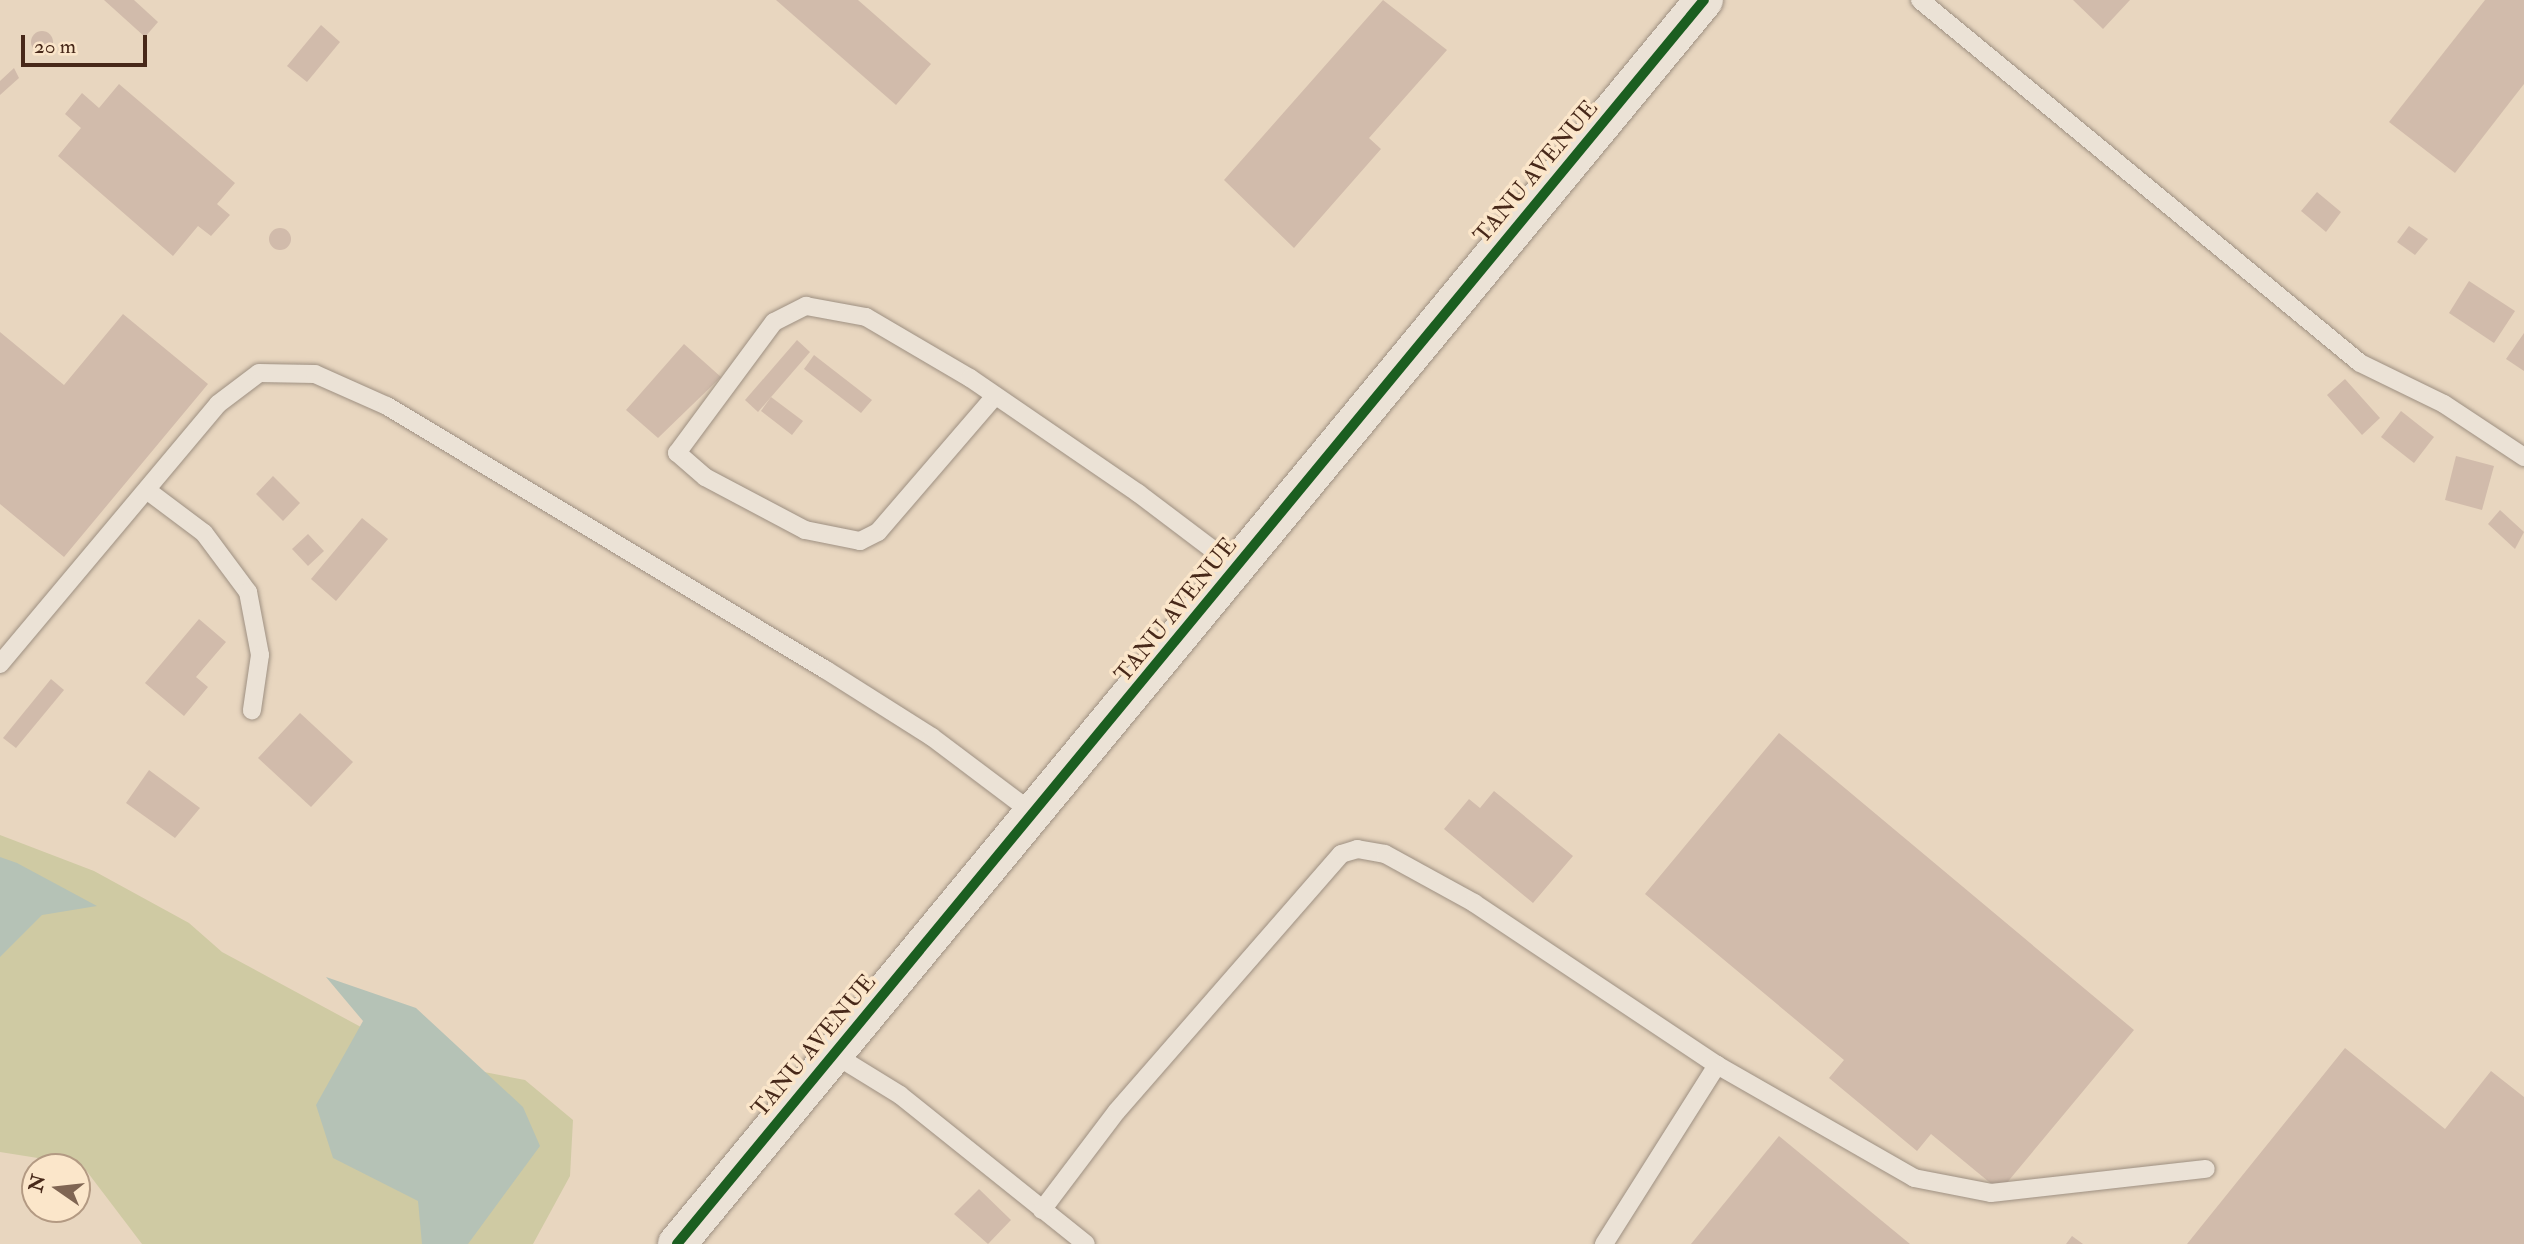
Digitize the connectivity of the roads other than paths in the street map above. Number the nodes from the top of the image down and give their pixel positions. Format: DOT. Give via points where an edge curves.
graph roads {
  1 [pos="1704,0"];
  2 [pos="1920,0"];
  3 [pos="995,396"];
  4 [pos="2524,457"];
  5 [pos="148,491"];
  6 [pos="1237,568"];
  7 [pos="0,664"];
  8 [pos="252,710"];
  9 [pos="1033,813"];
  10 [pos="835,1055"];
  11 [pos="1717,1065"];
  12 [pos="2206,1169"];
  13 [pos="1042,1210"];
  14 [pos="677,1244"];
  15 [pos="1086,1244"];
  16 [pos="1604,1244"];
  1 -- 6 [label="street, TANU AVENUE"];
  2 -- 4 [label="lane" via="2360,363 2444,404"];
  3 -- 3 [label="lane" via="878,532 860,541 805,530 705,477 677,453 774,322 806,306 866,317"];
  3 -- 6 [label="lane"];
  5 -- 7 [label="lane"];
  5 -- 8 [label="lane" via="204,533 248,592 260,655"];
  5 -- 9 [label="lane" via="244,381 276,370 344,382 921,729"];
  6 -- 9 [label="street, TANU AVENUE"];
  9 -- 10 [label="street, TANU AVENUE"];
  10 -- 13 [label="lane" via="900,1095"];
  10 -- 14 [label="street, TANU AVENUE"];
  11 -- 12 [label="lane" via="1871,1156 1950,1189 1991,1193"];
  11 -- 13 [label="lane" via="1474,903 1385,854 1348,851 1117,1111"];
  11 -- 16 [label="lane"];
  13 -- 15 [label="lane"];
}
